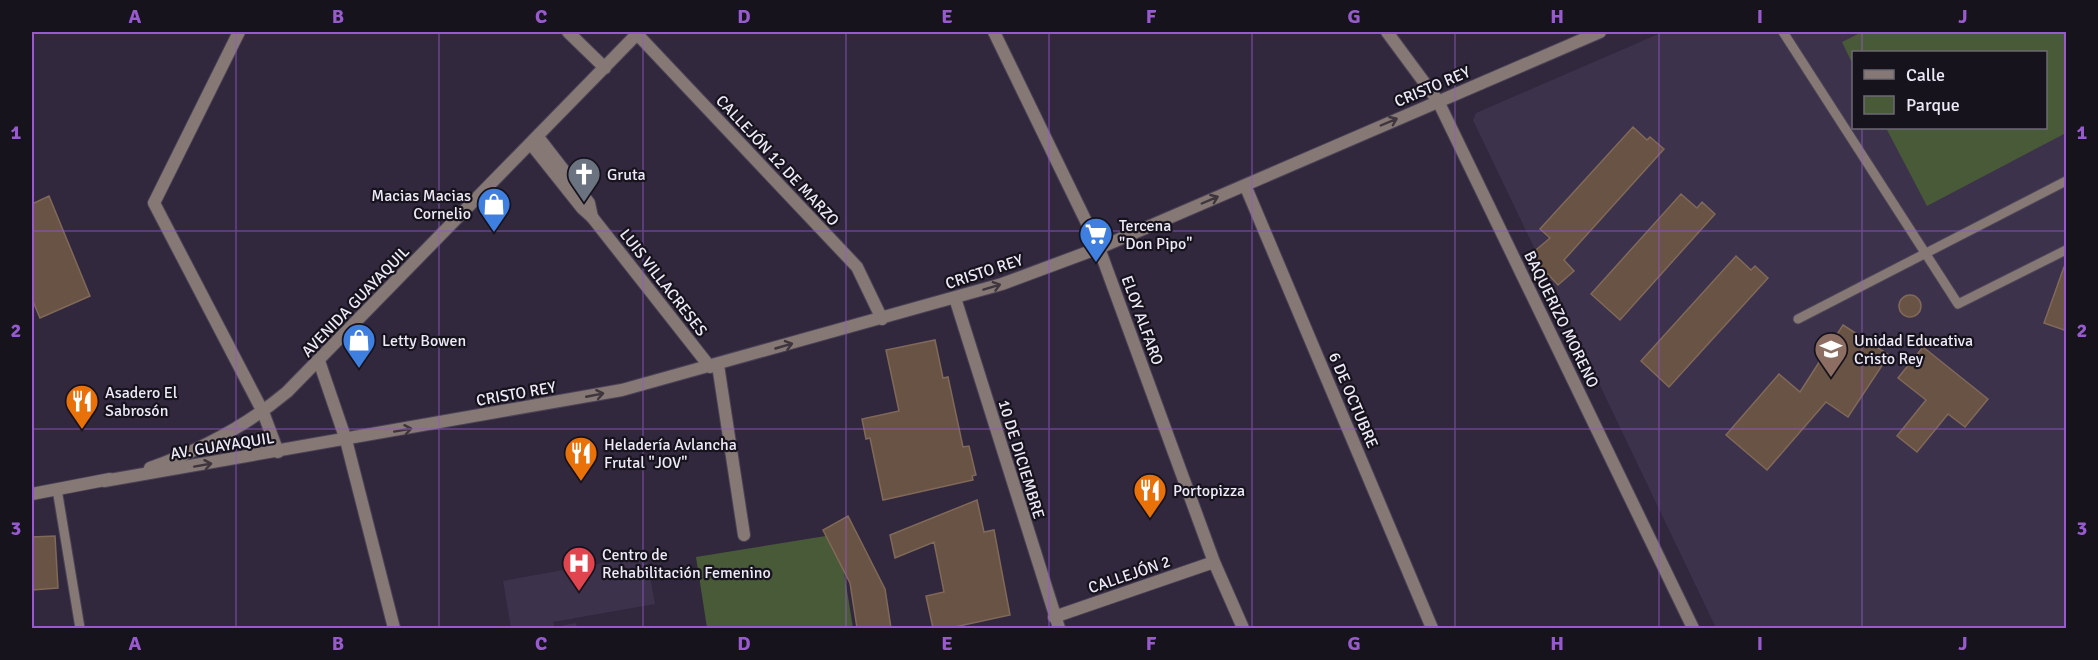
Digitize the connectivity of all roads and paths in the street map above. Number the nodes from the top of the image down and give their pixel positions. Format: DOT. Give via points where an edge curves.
graph roads {
  1 [pos="239,32"];
  2 [pos="568,32"];
  3 [pos="994,32"];
  4 [pos="1386,32"];
  5 [pos="1600,32"];
  6 [pos="1783,32"];
  7 [pos="638,33"];
  8 [pos="605,68"];
  9 [pos="1438,101"];
  10 [pos="534,140"];
  11 [pos="2067,180"];
  12 [pos="1245,185"];
  13 [pos="1099,248"];
  14 [pos="2067,250"];
  15 [pos="1926,253"];
  16 [pos="955,298"];
  17 [pos="882,319"];
  18 [pos="1798,319"];
  19 [pos="319,361"];
  20 [pos="714,366"];
  21 [pos="263,412"];
  22 [pos="346,440"];
  23 [pos="278,452"];
  24 [pos="104,481"];
  25 [pos="57,489"];
  26 [pos="32,494"];
  27 [pos="744,536"];
  28 [pos="1214,562"];
  29 [pos="1057,623"];
  30 [pos="80,628"];
  31 [pos="394,628"];
  32 [pos="1243,628"];
  33 [pos="1432,628"];
  34 [pos="1693,628"];
  1 -- 21 [label="street" via="154,203"];
  2 -- 8 [label="street"];
  3 -- 13 [label="street, ELOY ALFARO"];
  4 -- 9 [label="street, BAQUERIZO MORENO"];
  5 -- 9 [label="street, CRISTO REY"];
  6 -- 15 [label="lane"];
  7 -- 8 [label="street, AVENIDA GUAYAQUIL"];
  7 -- 17 [label="street, CALLEJÓN 12 DE MARZO" via="857,267"];
  8 -- 10 [label="street, AVENIDA GUAYAQUIL"];
  12 -- 9 [label="street, CRISTO REY, one-way"];
  9 -- 34 [label="street, BAQUERIZO MORENO"];
  10 -- 19 [label="street, AVENIDA GUAYAQUIL"];
  10 -- 20 [label="street, LUIS VILLACRESES" via="590,203 592,217"];
  11 -- 15 [label="lane"];
  13 -- 12 [label="street, CRISTO REY, one-way"];
  12 -- 33 [label="street, 6 DE OCTUBRE"];
  16 -- 13 [label="street, CRISTO REY, one-way"];
  13 -- 28 [label="street, ELOY ALFARO"];
  14 -- 15 [label="lane" via="1958,304"];
  15 -- 18 [label="lane"];
  16 -- 17 [label="street, CRISTO REY"];
  16 -- 29 [label="street, 10 DE DICIEMBRE"];
  20 -- 17 [label="street, CRISTO REY, one-way"];
  19 -- 21 [label="street, AVENIDA GUAYAQUIL"];
  19 -- 22 [label="street"];
  22 -- 20 [label="street, CRISTO REY, one-way" via="622,390"];
  20 -- 27 [label="street"];
  21 -- 23 [label="street"];
  21 -- 24 [label="street, AVENIDA GUAYAQUIL" via="181,456"];
  22 -- 23 [label="street, AV. GUAYAQUIL"];
  22 -- 31 [label="street"];
  24 -- 23 [label="street, AV. GUAYAQUIL, one-way"];
  24 -- 25 [label="street, AVENIDA GUAYAQUIL"];
  25 -- 26 [label="street, AVENIDA GUAYAQUIL"];
  25 -- 30 [label="lane"];
  28 -- 29 [label="street, CALLEJÓN 2"];
  28 -- 32 [label="street, ELOY ALFARO"];
}
